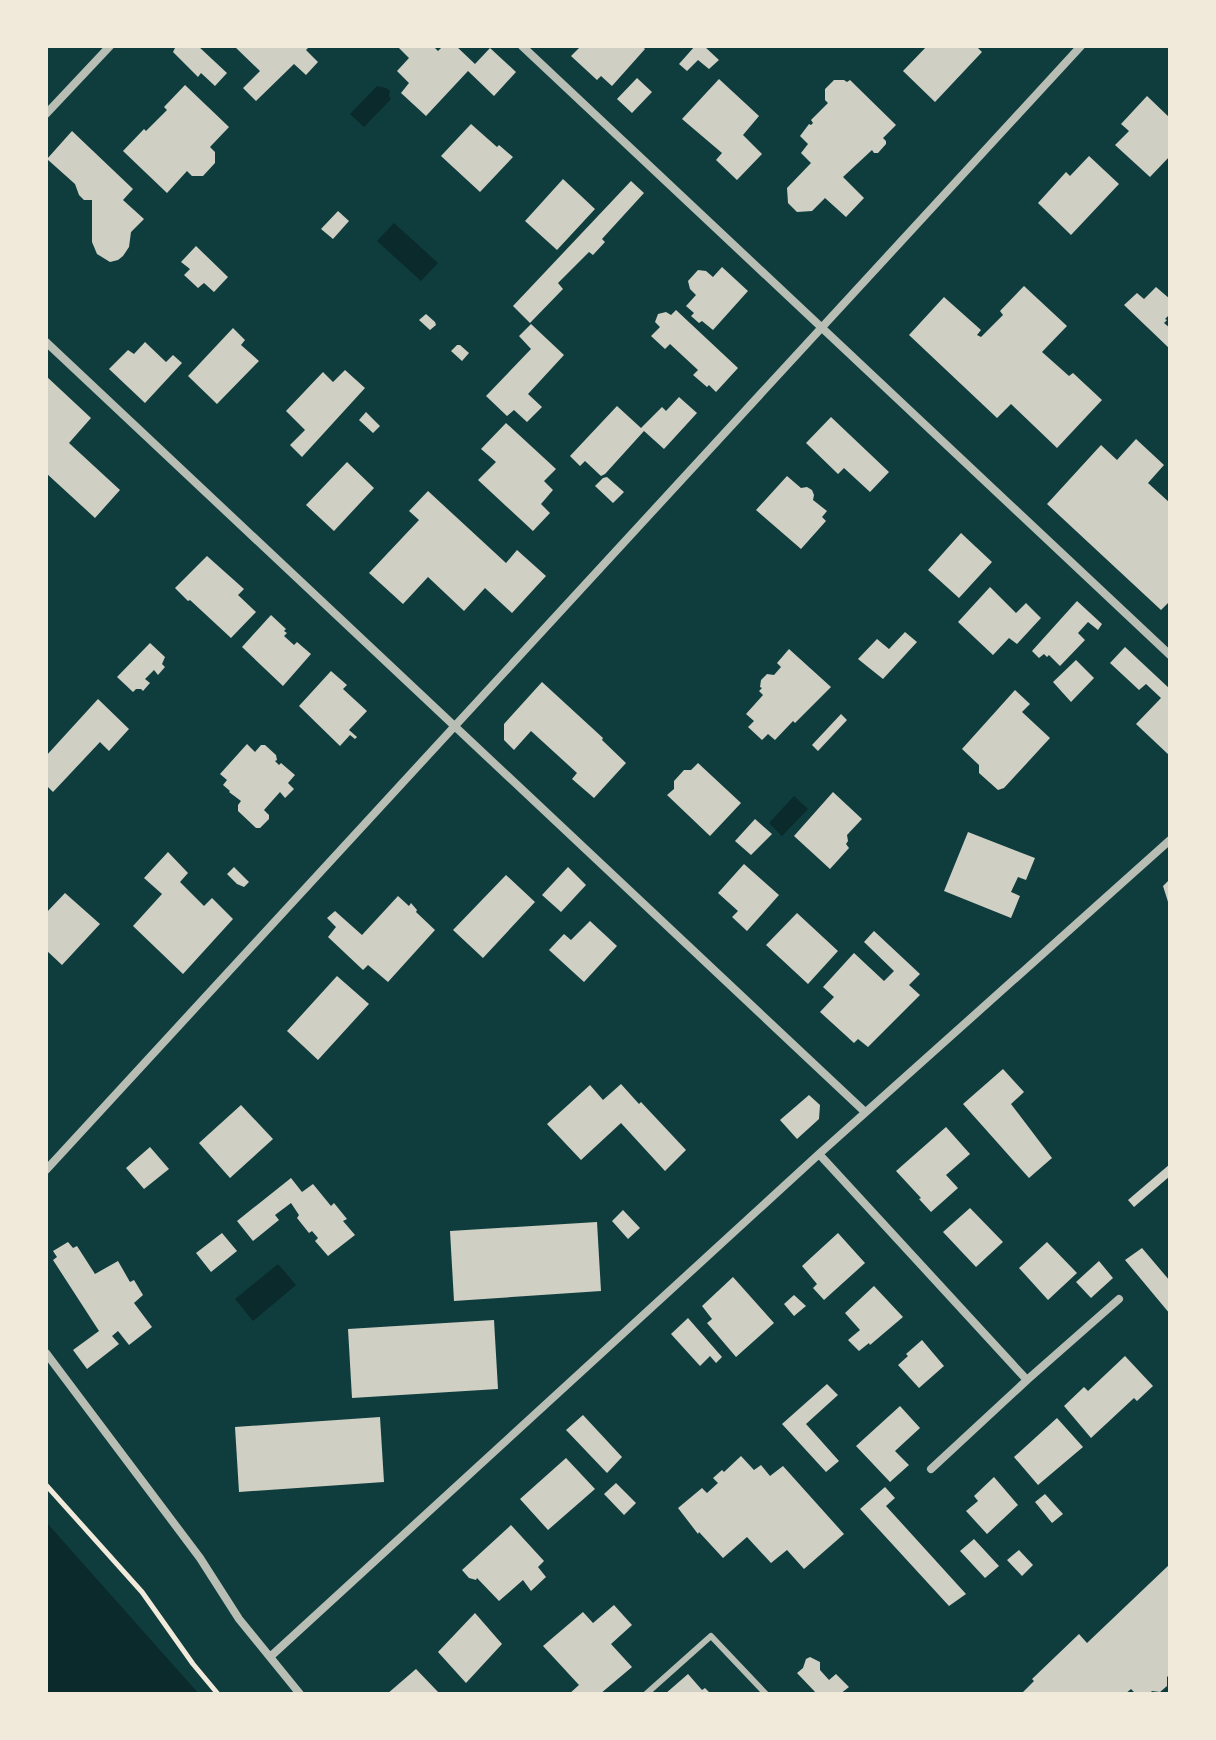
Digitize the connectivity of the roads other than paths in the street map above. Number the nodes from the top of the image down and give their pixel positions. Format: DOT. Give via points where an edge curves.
graph roads {
  1 [pos="110,46"];
  2 [pos="522,46"];
  3 [pos="1081,46"];
  4 [pos="46,114"];
  5 [pos="820,327"];
  6 [pos="46,342"];
  7 [pos="1170,655"];
  8 [pos="454,726"];
  9 [pos="1170,840"];
  10 [pos="865,1112"];
  11 [pos="819,1154"];
  12 [pos="46,1170"];
  13 [pos="1119,1299"];
  14 [pos="46,1353"];
  15 [pos="1027,1380"];
  16 [pos="931,1469"];
  17 [pos="270,1657"];
  18 [pos="300,1694"];
  19 [pos="646,1694"];
  20 [pos="766,1694"];
  1 -- 4 [label="street"];
  2 -- 5 [label="street"];
  3 -- 5 [label="street"];
  5 -- 7 [label="street"];
  5 -- 8 [label="street"];
  6 -- 8 [label="street"];
  8 -- 10 [label="street"];
  8 -- 12 [label="street"];
  9 -- 10 [label="street"];
  10 -- 11 [label="street"];
  11 -- 15 [label="street"];
  11 -- 17 [label="street"];
  13 -- 15 [label="street"];
  14 -- 17 [label="street"];
  15 -- 16 [label="street"];
  17 -- 18 [label="street"];
  19 -- 20 [label="lane" via="711,1636"];
}
